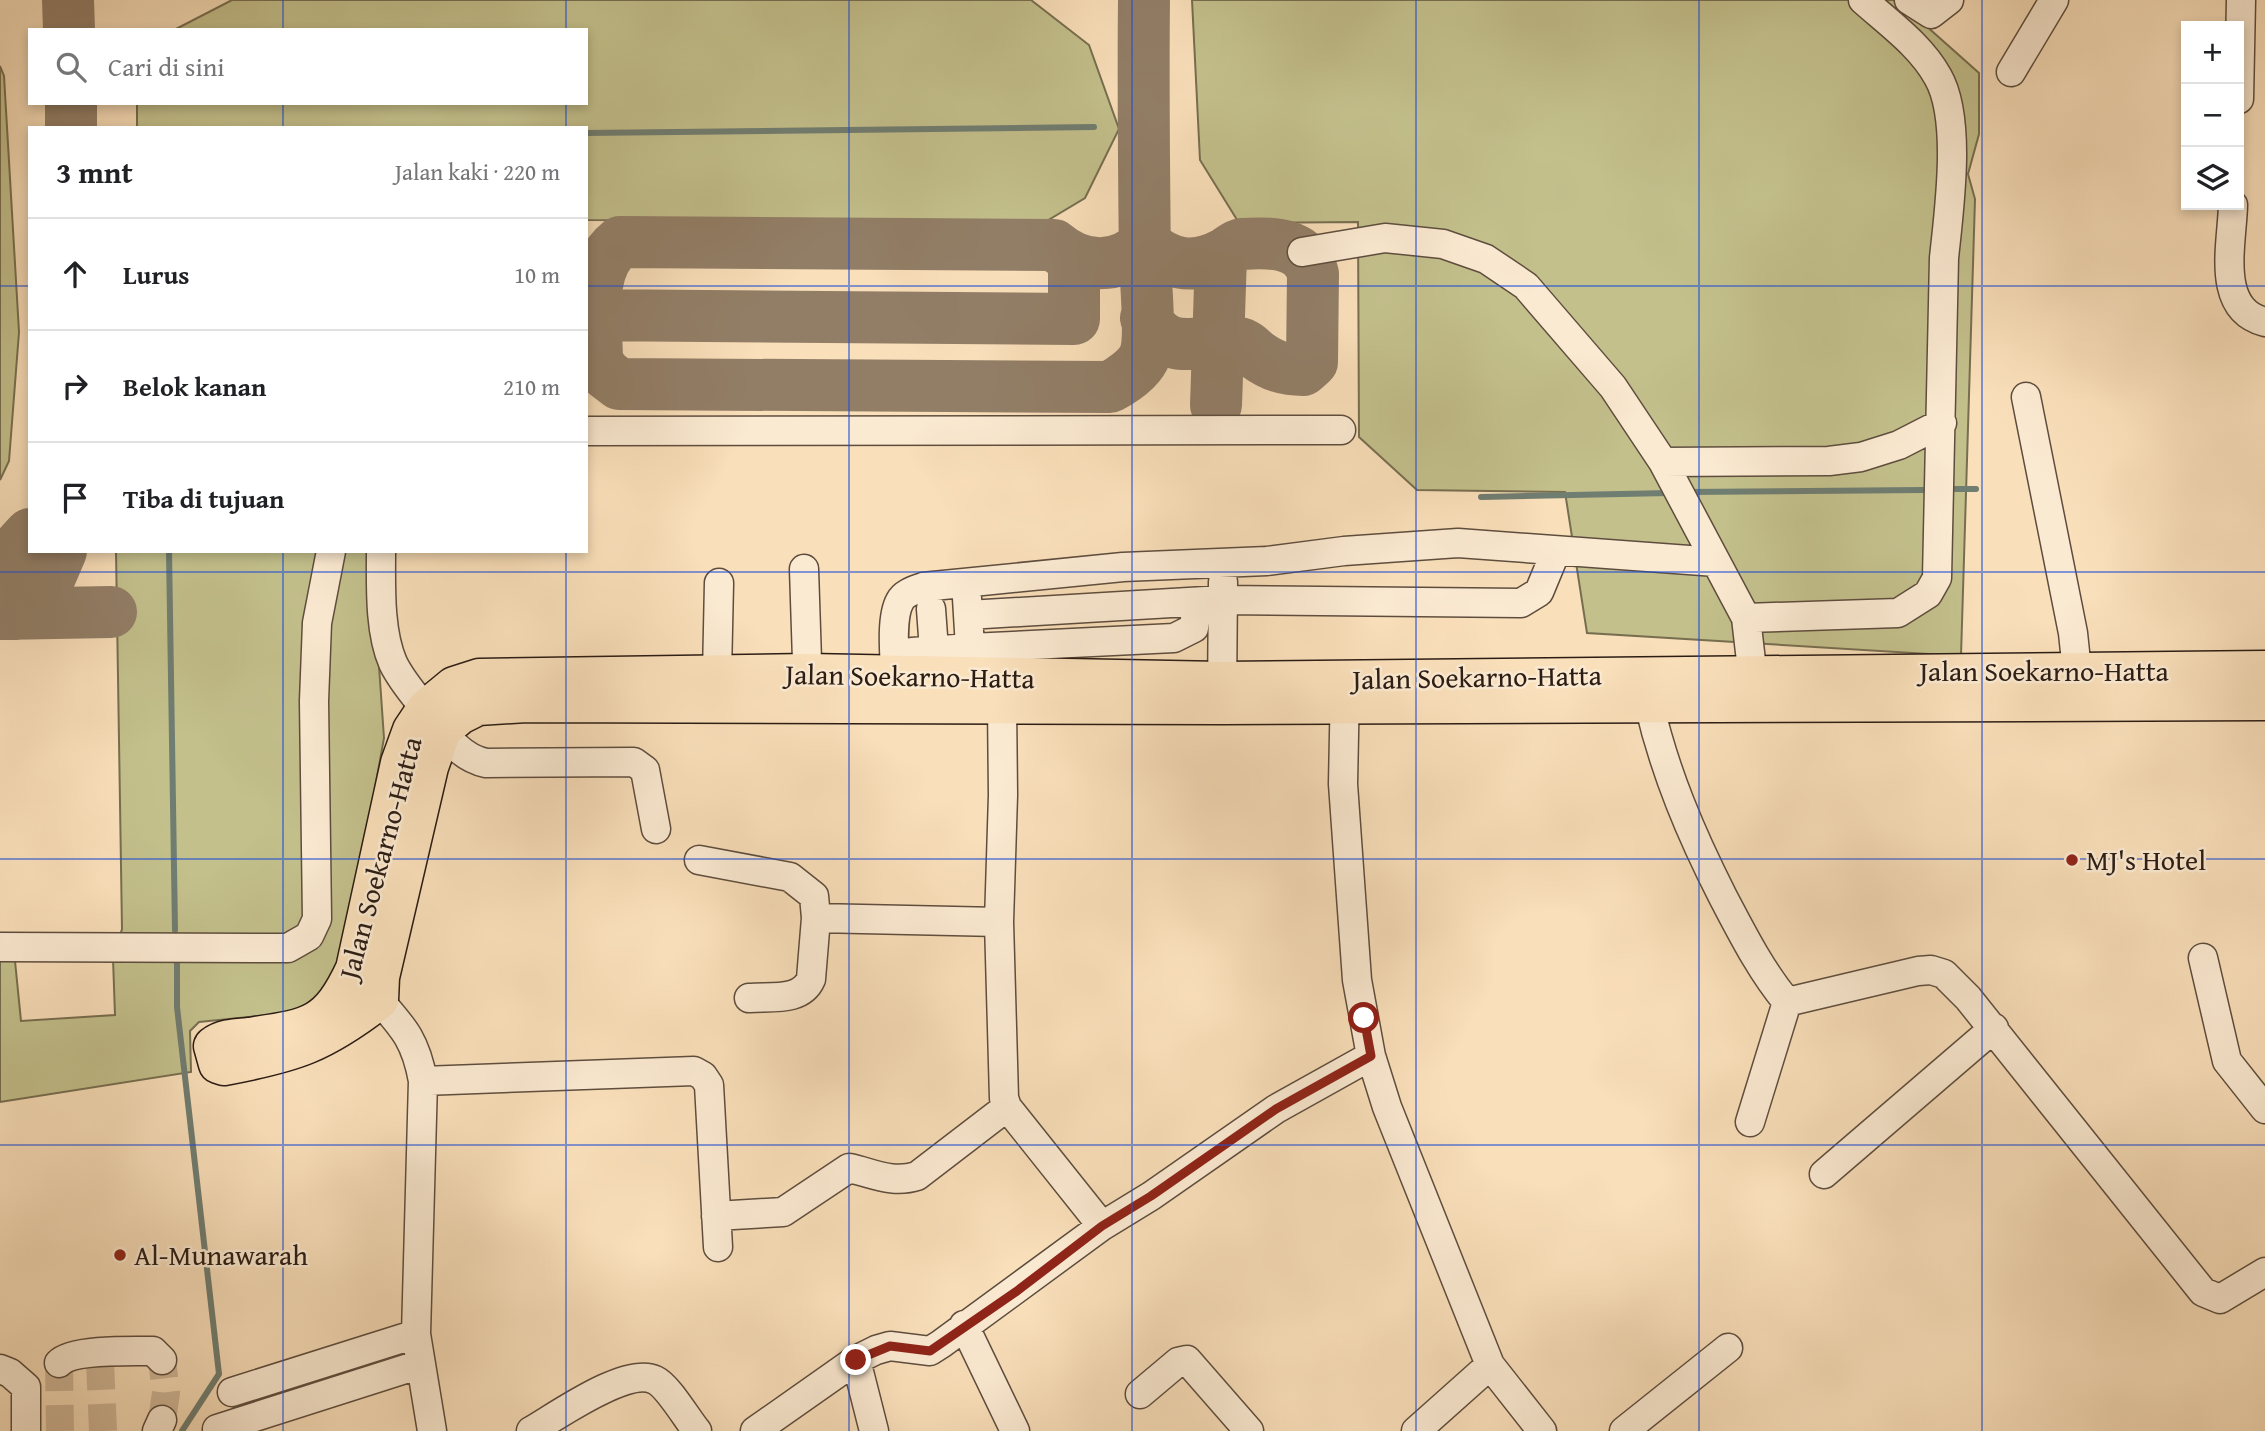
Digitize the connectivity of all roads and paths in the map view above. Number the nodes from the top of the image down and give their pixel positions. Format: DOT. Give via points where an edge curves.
graph roads {
  1 [pos="1863,0"];
  2 [pos="1909,0"];
  3 [pos="1949,0"];
  4 [pos="2054,0"];
  5 [pos="2241,0"];
  6 [pos="2011,72"];
  7 [pos="2239,84"];
  8 [pos="2233,210"];
  9 [pos="1302,252"];
  10 [pos="2263,331"];
  11 [pos="2026,397"];
  12 [pos="1942,423"];
  13 [pos="1341,430"];
  14 [pos="588,431"];
  15 [pos="1663,462"];
  16 [pos="1556,551"];
  17 [pos="331,553"];
  18 [pos="381,553"];
  19 [pos="1716,562"];
  20 [pos="1223,563"];
  21 [pos="804,569"];
  22 [pos="965,581"];
  23 [pos="719,583"];
  24 [pos="1210,601"];
  25 [pos="931,609"];
  26 [pos="968,615"];
  27 [pos="1746,618"];
  28 [pos="970,648"];
  29 [pos="1751,661"];
  30 [pos="909,671"];
  31 [pos="2077,671"];
  32 [pos="717,674"];
  33 [pos="2247,686"];
  34 [pos="808,689"];
  35 [pos="1345,692"];
  36 [pos="1221,693"];
  37 [pos="1649,704"];
  38 [pos="1002,705"];
  39 [pos="434,720"];
  40 [pos="656,829"];
  41 [pos="699,860"];
  42 [pos="382,905"];
  43 [pos="816,918"];
  44 [pos="999,922"];
  45 [pos="0,947"];
  46 [pos="2203,958"];
  47 [pos="749,998"];
  48 [pos="379,1000"];
  49 [pos="1787,1002"];
  50 [pos="1994,1028"];
  51 [pos="1371,1056"];
  52 [pos="423,1081"];
  53 [pos="1007,1107"];
  54 [pos="2265,1109"];
  55 [pos="1750,1122"];
  56 [pos="1824,1174"];
  57 [pos="716,1216"];
  58 [pos="1102,1226"];
  59 [pos="718,1247"];
  60 [pos="2265,1272"];
  61 [pos="964,1325"];
  62 [pos="416,1334"];
  63 [pos="1728,1348"];
  64 [pos="162,1360"];
  65 [pos="856,1360"];
  66 [pos="59,1363"];
  67 [pos="421,1364"];
  68 [pos="1490,1365"];
  69 [pos="0,1369"];
  70 [pos="232,1392"];
  71 [pos="1140,1394"];
  72 [pos="217,1429"];
  73 [pos="26,1431"];
  74 [pos="432,1431"];
  75 [pos="531,1431"];
  76 [pos="697,1431"];
  77 [pos="755,1431"];
  78 [pos="874,1431"];
  79 [pos="1015,1431"];
  80 [pos="1250,1431"];
  81 [pos="1416,1431"];
  82 [pos="1542,1431"];
  83 [pos="1624,1431"];
  1 -- 12 [label="street" via="1917,48 1937,75 1951,112"];
  2 -- 3 [label="street" via="1931,14"];
  4 -- 6 [label="street"];
  5 -- 7 [label="street"];
  8 -- 10 [label="street" via="2231,292 2239,308"];
  9 -- 15 [label="street" via="1385,237 1443,244 1486,259 1525,286 1568,333 1613,387"];
  11 -- 31 [label="street"];
  12 -- 15 [label="street" via="1899,445 1861,457"];
  12 -- 27 [label="street" via="1939,558 1937,578 1928,594 1898,613"];
  13 -- 14 [label="street"];
  15 -- 19 [label="street"];
  16 -- 19 [label="street"];
  16 -- 20 [label="street" via="1458,543"];
  16 -- 24 [label="street" via="1539,592 1521,603"];
  17 -- 45 [label="street" via="317,623 317,919 309,936 288,948"];
  18 -- 39 [label="street" via="385,625 393,662"];
  19 -- 27 [label="street"];
  20 -- 22 [label="street"];
  20 -- 24 [label="street"];
  21 -- 34 [label="street"];
  22 -- 26 [label="street"];
  22 -- 30 [label="street" via="923,587 900,600 895,616"];
  23 -- 32 [label="street"];
  24 -- 26 [label="street"];
  24 -- 28 [label="street" via="1194,628 1174,638"];
  24 -- 36 [label="street"];
  25 -- 30 [label="street"];
  26 -- 28 [label="street"];
  27 -- 29 [label="street"];
  28 -- 30 [label="street"];
  30 -- 34 [label="highway, Jalan Soekarno-Hatta"];
  30 -- 36 [label="highway, Jalan Soekarno-Hatta"];
  30 -- 38 [label="highway, Jalan Soekarno-Hatta"];
  31 -- 33 [label="highway, Jalan Soekarno-Hatta"];
  31 -- 35 [label="highway, Jalan Soekarno-Hatta"];
  32 -- 34 [label="highway, Jalan Soekarno-Hatta"];
  32 -- 39 [label="highway, Jalan Soekarno-Hatta" via="479,678 454,686"];
  33 -- 37 [label="highway, Jalan Soekarno-Hatta"];
  34 -- 39 [label="highway, Jalan Soekarno-Hatta" via="478,706"];
  35 -- 36 [label="highway, Jalan Soekarno-Hatta"];
  35 -- 37 [label="highway, Jalan Soekarno-Hatta"];
  35 -- 51 [label="street" via="1343,784 1357,980"];
  36 -- 38 [label="highway, Jalan Soekarno-Hatta"];
  37 -- 49 [label="street" via="1659,747 1692,836 1742,933"];
  38 -- 44 [label="street"];
  39 -- 40 [label="street" via="465,755 486,763 629,760 641,765"];
  39 -- 42 [label="highway, Jalan Soekarno-Hatta" via="429,767"];
  41 -- 43 [label="street" via="790,877 814,895"];
  42 -- 48 [label="highway, Jalan Soekarno-Hatta"];
  42 -- 48 [label="highway, Jalan Soekarno-Hatta" via="343,995 320,1021 290,1031 224,1040 213,1046 213,1056 223,1066 286,1055 338,1031"];
  43 -- 44 [label="street"];
  43 -- 47 [label="street" via="807,988 798,994"];
  44 -- 53 [label="street" via="1002,1090"];
  46 -- 54 [label="street" via="2227,1061"];
  48 -- 52 [label="street" via="406,1030 417,1051"];
  49 -- 50 [label="street" via="1931,970 1953,982"];
  49 -- 55 [label="street"];
  50 -- 56 [label="street"];
  50 -- 60 [label="street" via="2203,1292 2220,1298"];
  51 -- 58 [label="street" via="1276,1109"];
  51 -- 68 [label="street"];
  52 -- 57 [label="street" via="694,1071 709,1085"];
  52 -- 62 [label="street"];
  53 -- 57 [label="street" via="917,1176 902,1180 849,1168 783,1212"];
  53 -- 58 [label="street"];
  57 -- 59 [label="street"];
  58 -- 61 [label="street"];
  61 -- 65 [label="street" via="930,1351 890,1346"];
  61 -- 79 [label="street"];
  62 -- 67 [label="street"];
  62 -- 70 [label="street"];
  63 -- 83 [label="street"];
  64 -- 66 [label="street" via="153,1351 68,1357"];
  65 -- 77 [label="street"];
  65 -- 78 [label="street"];
  67 -- 72 [label="street"];
  67 -- 74 [label="street"];
  68 -- 81 [label="street"];
  68 -- 82 [label="street"];
  69 -- 73 [label="street" via="26,1387"];
  71 -- 80 [label="street" via="1178,1362 1187,1360"];
  75 -- 76 [label="street" via="616,1383 639,1377 661,1383"];
}
